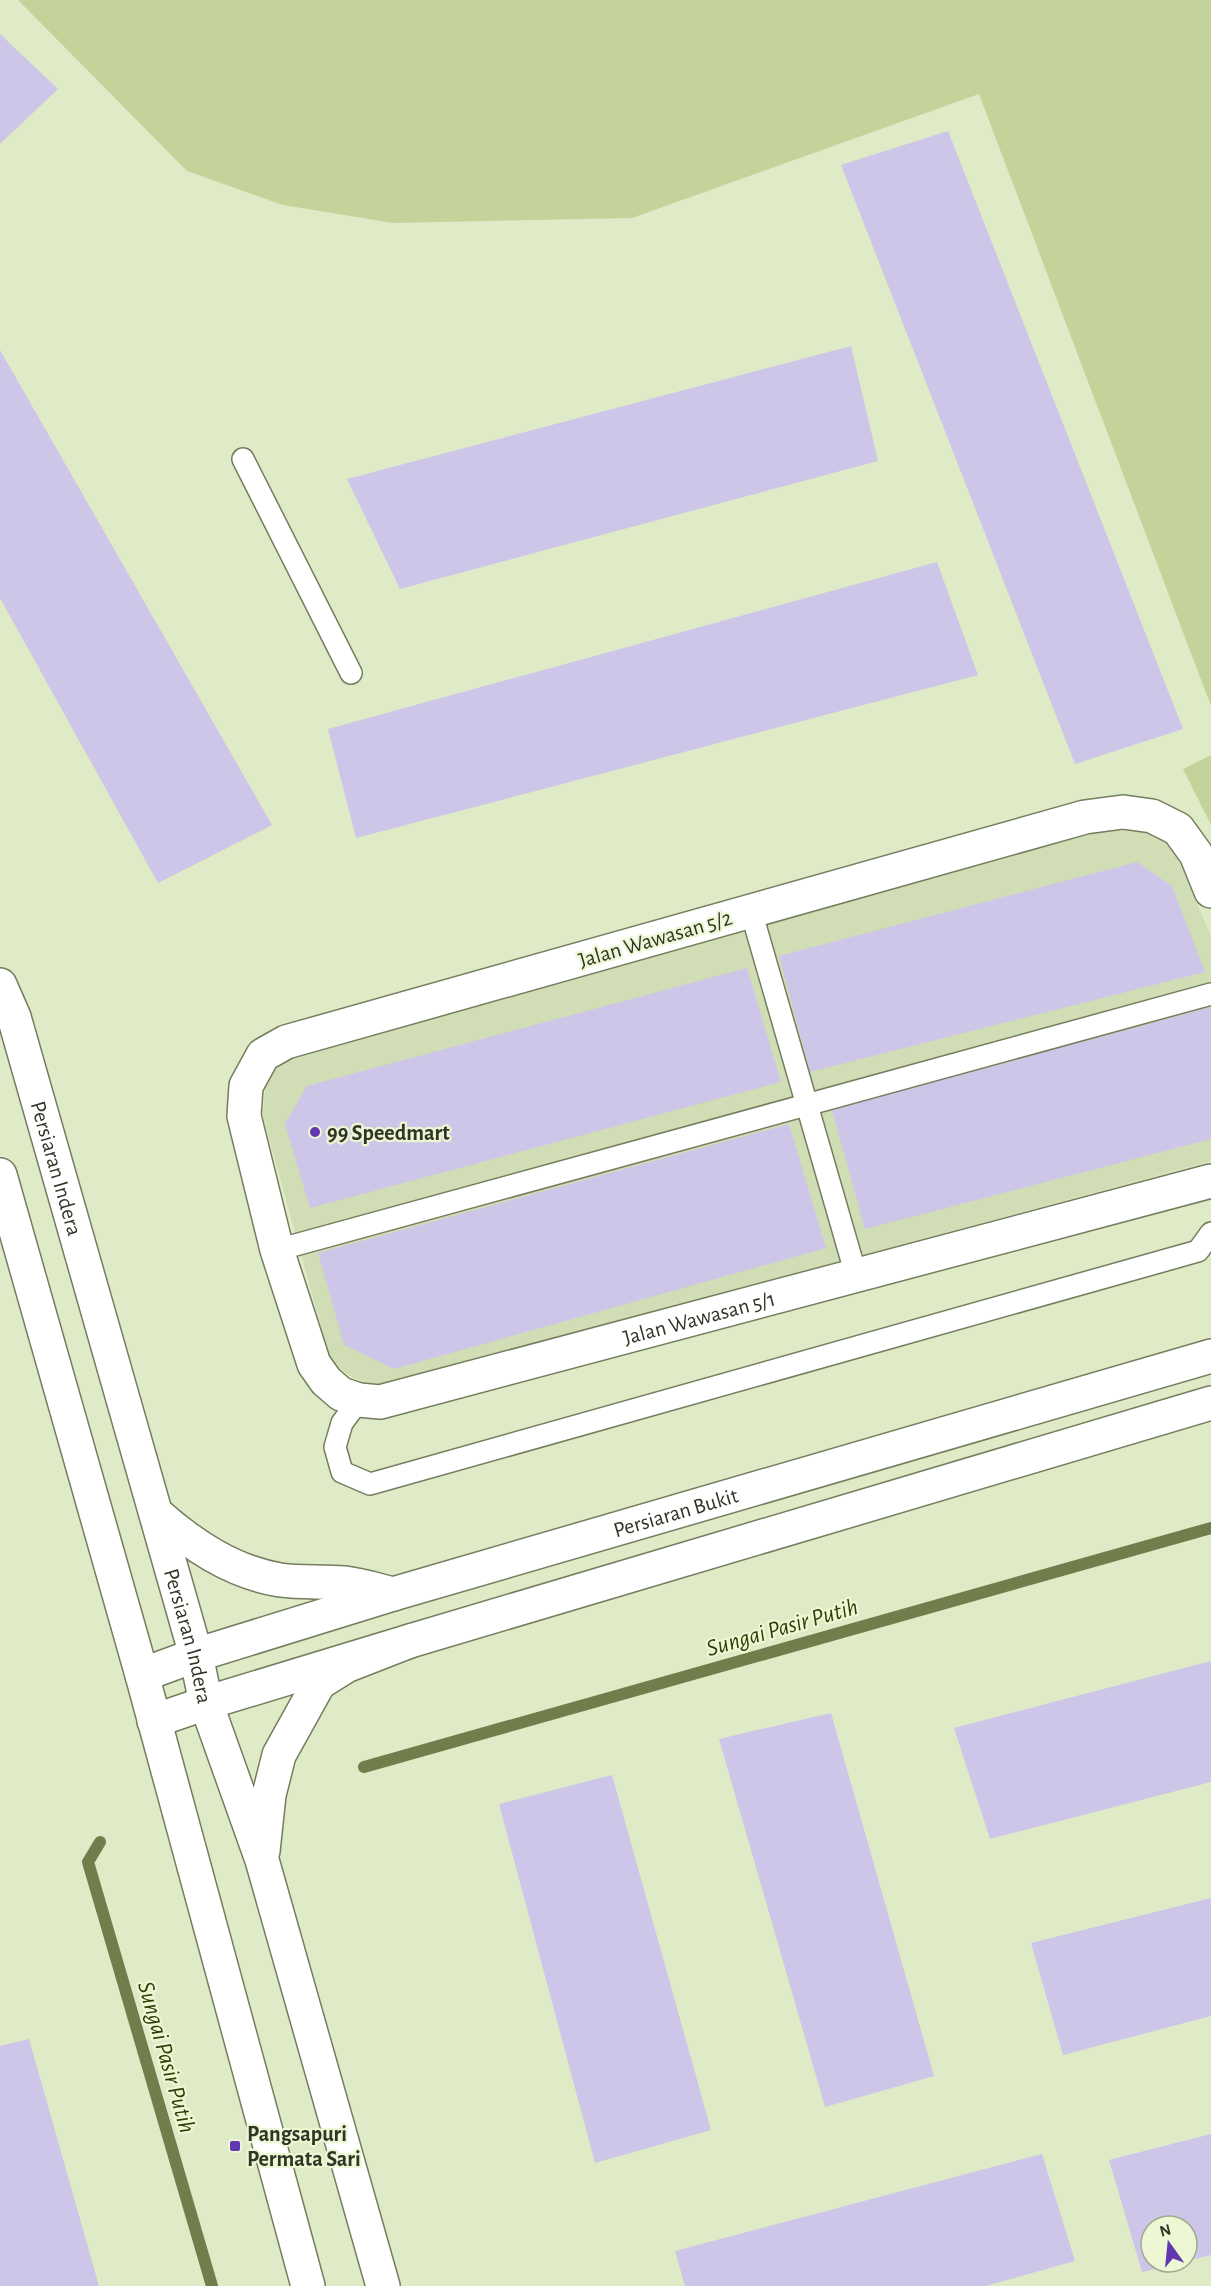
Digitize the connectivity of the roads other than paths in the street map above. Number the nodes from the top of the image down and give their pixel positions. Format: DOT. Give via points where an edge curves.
graph roads {
  1 [pos="243,459"];
  2 [pos="351,673"];
  3 [pos="1211,891"];
  4 [pos="751,911"];
  5 [pos="0,985"];
  6 [pos="1211,994"];
  7 [pos="808,1106"];
  8 [pos="0,1175"];
  9 [pos="1211,1181"];
  10 [pos="1211,1233"];
  11 [pos="277,1250"];
  12 [pos="856,1275"];
  13 [pos="1211,1356"];
  14 [pos="359,1400"];
  15 [pos="1211,1403"];
  16 [pos="156,1514"];
  17 [pos="393,1594"];
  18 [pos="410,1641"];
  19 [pos="196,1655"];
  20 [pos="142,1676"];
  21 [pos="206,1703"];
  22 [pos="154,1721"];
  23 [pos="262,1860"];
  24 [pos="308,2286"];
  25 [pos="383,2286"];
  1 -- 2 [label="lane"];
  3 -- 4 [label="street, Jalan Wawasan 5/2" via="1196,854 1178,829 1152,816 1123,812 1085,817"];
  4 -- 7 [label="lane"];
  4 -- 11 [label="street, Jalan Wawasan 5/2" via="286,1042 263,1055 246,1086 244,1116"];
  5 -- 16 [label="street, Persiaran Indera" via="14,1017"];
  6 -- 7 [label="lane"];
  7 -- 11 [label="lane"];
  7 -- 12 [label="lane"];
  8 -- 20 [label="street"];
  9 -- 12 [label="street, Jalan Wawasan 5/1"];
  10 -- 14 [label="lane" via="1198,1251 370,1484 342,1472 334,1447 342,1423"];
  11 -- 14 [label="street, Jalan Wawasan 5/1" via="314,1364 341,1394"];
  12 -- 14 [label="street, Jalan Wawasan 5/1" via="380,1402"];
  13 -- 17 [label="street, Persiaran Bukit"];
  15 -- 18 [label="street"];
  16 -- 17 [label="street" via="184,1538 248,1571 278,1580 343,1583"];
  16 -- 19 [label="street, Persiaran Indera"];
  17 -- 19 [label="street, Persiaran Bukit"];
  18 -- 21 [label="street"];
  18 -- 23 [label="street" via="346,1666 319,1683 279,1755 269,1795"];
  19 -- 20 [label="street, Persiaran Bukit"];
  19 -- 21 [label="street, Persiaran Indera"];
  20 -- 22 [label="street"];
  21 -- 22 [label="street"];
  21 -- 23 [label="street, Persiaran Indera"];
  22 -- 24 [label="street"];
  23 -- 25 [label="street, Persiaran Indera"];
}
